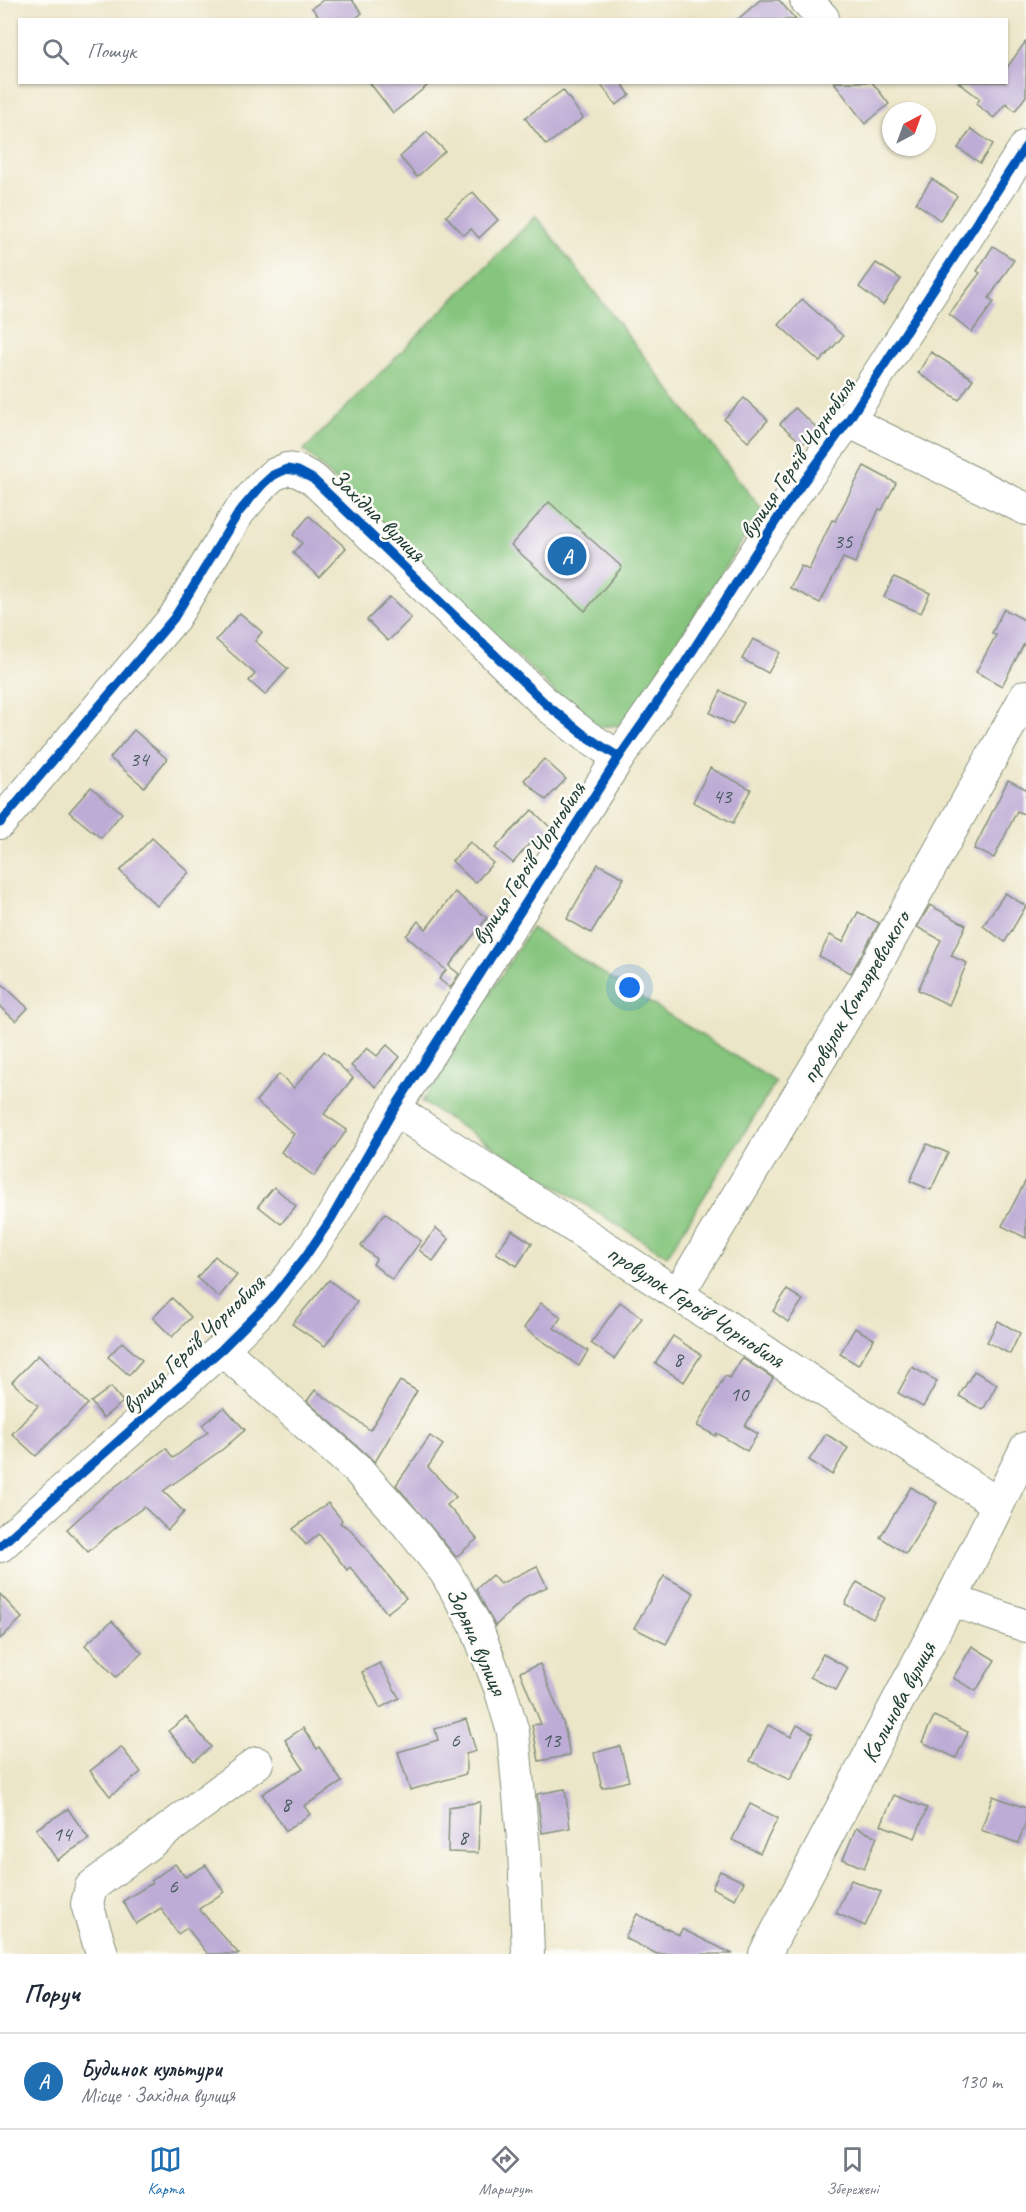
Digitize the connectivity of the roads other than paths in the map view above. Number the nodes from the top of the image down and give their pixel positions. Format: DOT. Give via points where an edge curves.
graph roads {
  1 [pos="1026,146"];
  2 [pos="848,421"];
  3 [pos="1026,509"];
  4 [pos="1026,696"];
  5 [pos="620,756"];
  6 [pos="0,823"];
  7 [pos="394,1109"];
  8 [pos="678,1294"];
  9 [pos="222,1349"];
  10 [pos="1026,1448"];
  11 [pos="998,1504"];
  12 [pos="0,1546"];
  13 [pos="951,1600"];
  14 [pos="1026,1626"];
  15 [pos="257,1763"];
  16 [pos="102,1954"];
  17 [pos="528,1954"];
  18 [pos="765,1954"];
  1 -- 2 [label="street, вулиця Героїв Чорнобиля"];
  2 -- 3 [label="street"];
  2 -- 5 [label="street, вулиця Героїв Чорнобиля" via="783,510"];
  4 -- 8 [label="street, провулок Котляревського" via="863,988"];
  5 -- 6 [label="street, Західна вулиця" via="586,736 548,705 313,479 287,470 267,480 239,512 174,618"];
  5 -- 7 [label="street, вулиця Героїв Чорнобиля"];
  7 -- 8 [label="street, провулок Героїв Чорнобиля"];
  7 -- 9 [label="street, вулиця Героїв Чорнобиля" via="305,1257 272,1299"];
  8 -- 11 [label="street, провулок Героїв Чорнобиля"];
  9 -- 12 [label="street, вулиця Героїв Чорнобиля"];
  9 -- 17 [label="street, Зоряна вулиця" via="357,1469 446,1573 475,1624 513,1732 524,1850"];
  10 -- 11 [label="street, Калинова вулиця"];
  11 -- 13 [label="street, Калинова вулиця"];
  13 -- 14 [label="street"];
  13 -- 18 [label="street, Калинова вулиця"];
  15 -- 16 [label="street" via="92,1887 87,1904"];
}
